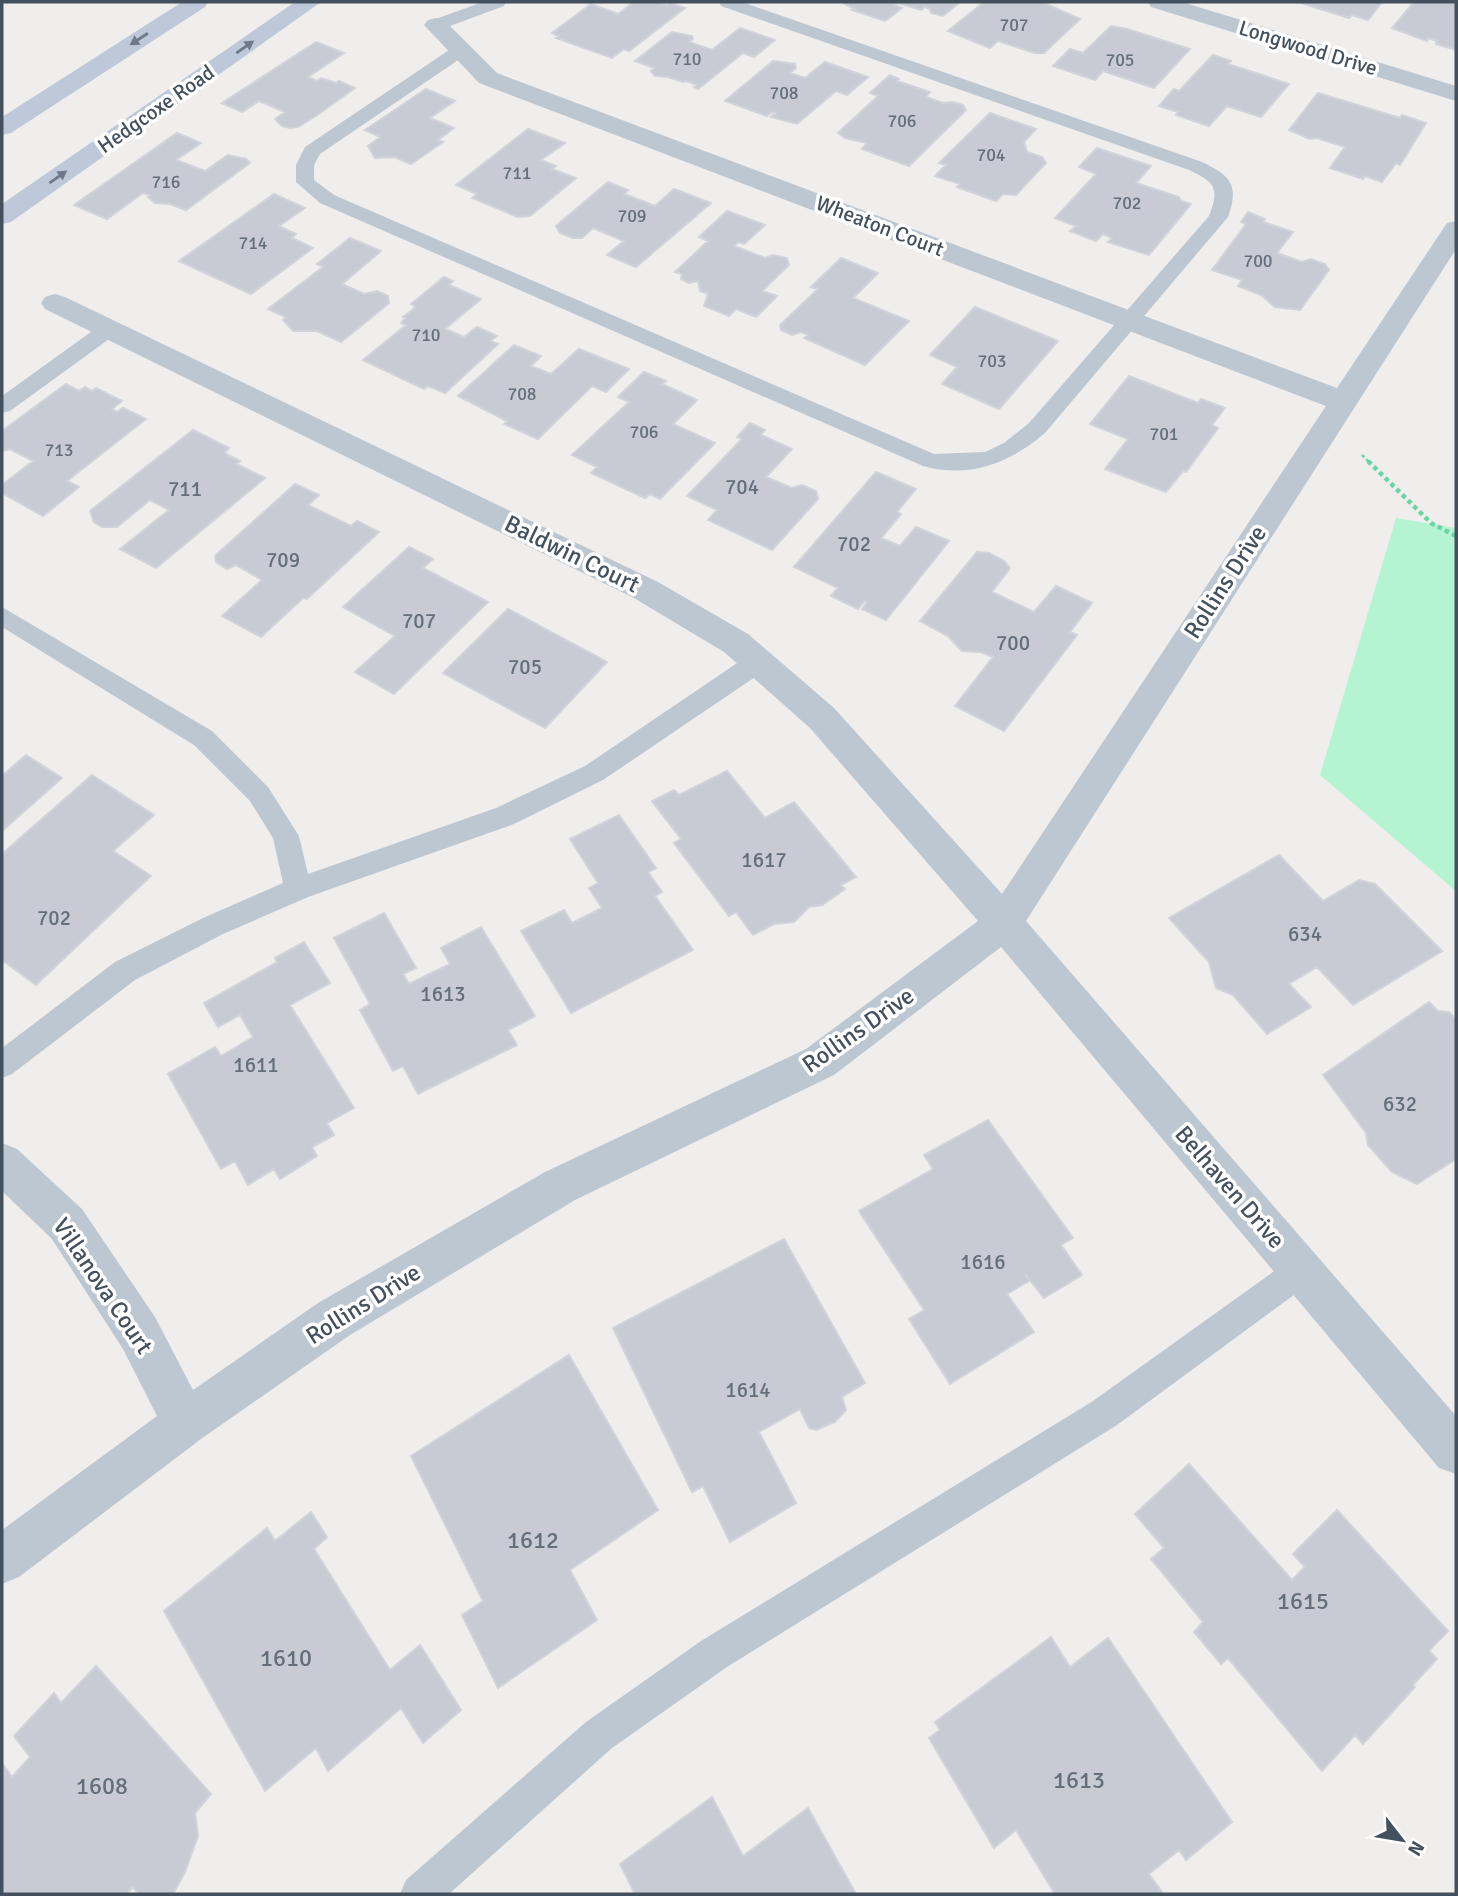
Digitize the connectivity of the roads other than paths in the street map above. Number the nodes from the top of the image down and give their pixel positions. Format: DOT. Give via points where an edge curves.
graph roads {
  1 [pos="197,2"];
  2 [pos="310,2"];
  3 [pos="498,2"];
  4 [pos="727,2"];
  5 [pos="1159,2"];
  6 [pos="436,25"];
  7 [pos="461,50"];
  8 [pos="1456,94"];
  9 [pos="2,128"];
  10 [pos="2,216"];
  11 [pos="1456,229"];
  12 [pos="55,303"];
  13 [pos="1129,320"];
  14 [pos="108,329"];
  15 [pos="1342,401"];
  16 [pos="2,406"];
  17 [pos="2,616"];
  18 [pos="758,662"];
  19 [pos="298,889"];
  20 [pos="1004,923"];
  21 [pos="2,1065"];
  22 [pos="2,1163"];
  23 [pos="1302,1270"];
  24 [pos="185,1423"];
  25 [pos="1456,1451"];
  26 [pos="2,1560"];
  27 [pos="420,1894"];
  1 -- 9 [label="main road, one-way"];
  10 -- 2 [label="main road, Hedgcoxe Road, one-way"];
  3 -- 6 [label="lane"];
  4 -- 13 [label="lane" via="1209,173 1226,195 1218,217"];
  5 -- 8 [label="street, Longwood Drive"];
  6 -- 7 [label="street, Wheaton Court"];
  7 -- 13 [label="street, Wheaton Court" via="488,78"];
  7 -- 13 [label="lane" via="312,151 305,165 305,182 327,199 931,461 983,462 1010,452 1037,428"];
  11 -- 15 [label="street, Rollins Drive"];
  12 -- 14 [label="street, Baldwin Court"];
  13 -- 15 [label="street, Wheaton Court"];
  14 -- 16 [label="lane"];
  14 -- 18 [label="street, Baldwin Court" via="646,590 736,643"];
  15 -- 20 [label="street, Rollins Drive"];
  17 -- 19 [label="lane" via="203,738 259,794 286,836"];
  18 -- 19 [label="lane" via="594,773 505,816"];
  18 -- 20 [label="street, Baldwin Court" via="822,718"];
  19 -- 21 [label="lane" via="125,971"];
  20 -- 23 [label="street, Belhaven Drive"];
  20 -- 24 [label="street, Rollins Drive" via="820,1062 560,1186 334,1319"];
  22 -- 24 [label="street, Villanova Court" via="67,1224 139,1333"];
  23 -- 25 [label="street, Belhaven Drive"];
  23 -- 27 [label="lane" via="1105,1413 714,1654 599,1735"];
  24 -- 26 [label="street, Rollins Drive"];
}
